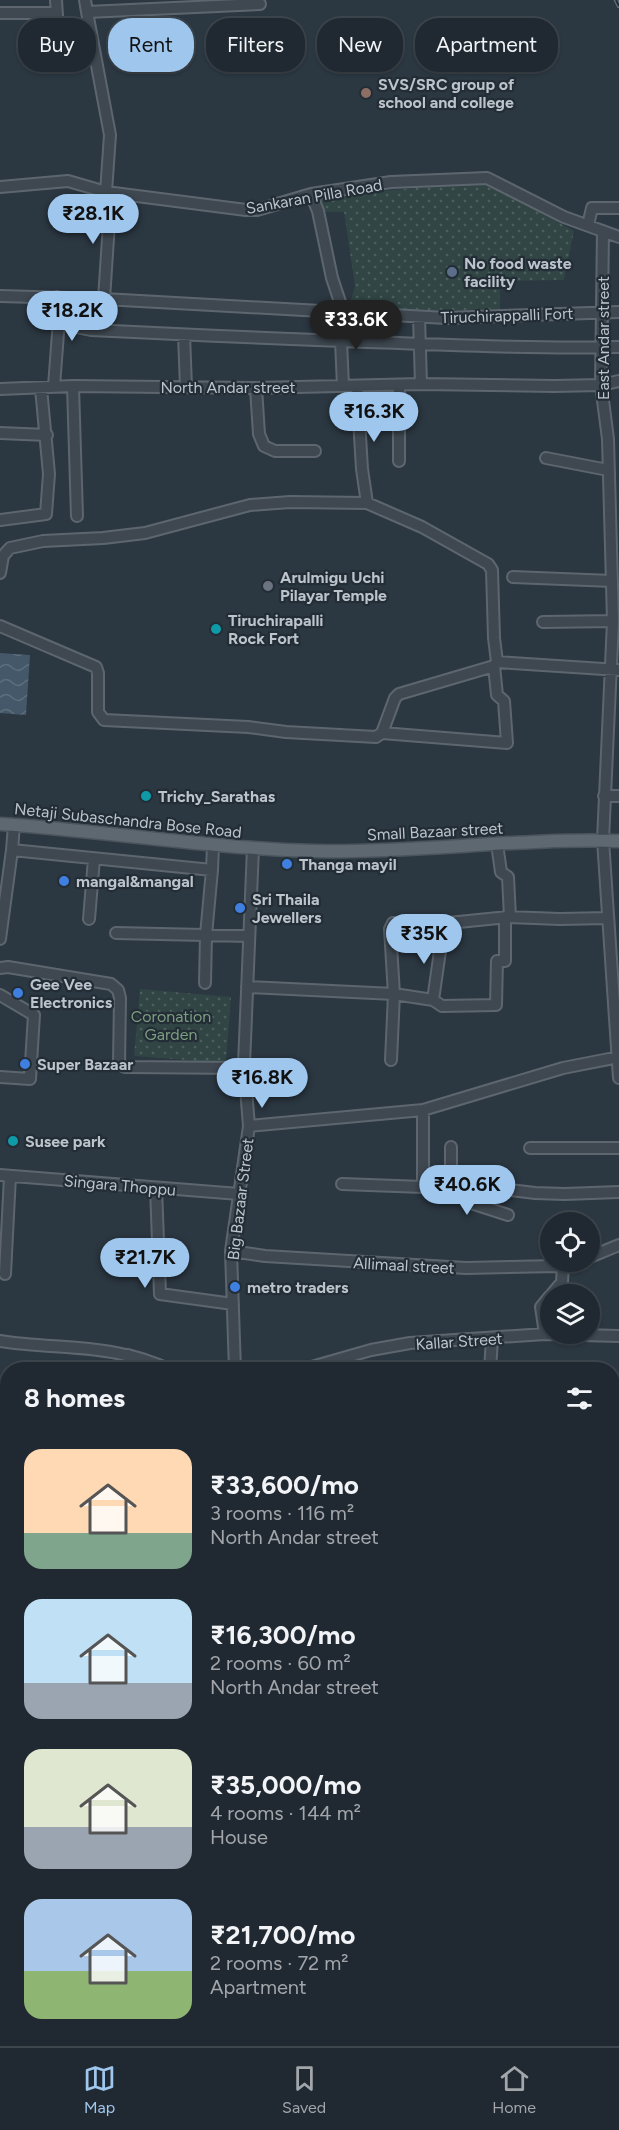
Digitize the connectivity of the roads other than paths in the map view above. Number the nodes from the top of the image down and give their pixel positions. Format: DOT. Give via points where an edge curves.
graph roads {
  1 [pos="56,0"];
  2 [pos="85,0"];
  3 [pos="260,4"];
  4 [pos="87,12"];
  5 [pos="0,14"];
  6 [pos="57,14"];
  7 [pos="57,18"];
  8 [pos="0,187"];
  9 [pos="108,192"];
  10 [pos="311,194"];
  11 [pos="619,208"];
  12 [pos="588,225"];
  13 [pos="603,231"];
  14 [pos="619,237"];
  15 [pos="0,296"];
  16 [pos="57,297"];
  17 [pos="104,299"];
  18 [pos="602,311"];
  19 [pos="619,312"];
  20 [pos="344,314"];
  21 [pos="419,317"];
  22 [pos="59,320"];
  23 [pos="184,335"];
  24 [pos="341,341"];
  25 [pos="419,345"];
  26 [pos="619,347"];
  27 [pos="601,348"];
  28 [pos="619,381"];
  29 [pos="421,384"];
  30 [pos="399,385"];
  31 [pos="601,385"];
  32 [pos="54,386"];
  33 [pos="73,386"];
  34 [pos="343,386"];
  35 [pos="357,386"];
  36 [pos="186,387"];
  37 [pos="41,388"];
  38 [pos="256,388"];
  39 [pos="0,389"];
  40 [pos="0,433"];
  41 [pos="47,435"];
  42 [pos="613,439"];
  43 [pos="315,452"];
  44 [pos="546,458"];
  45 [pos="399,461"];
  46 [pos="608,470"];
  47 [pos="367,503"];
  48 [pos="77,516"];
  49 [pos="0,520"];
  50 [pos="616,551"];
  51 [pos="0,573"];
  52 [pos="513,577"];
  53 [pos="612,581"];
  54 [pos="613,621"];
  55 [pos="543,622"];
  56 [pos="0,626"];
  57 [pos="495,664"];
  58 [pos="614,670"];
  59 [pos="619,727"];
  60 [pos="607,728"];
  61 [pos="382,733"];
  62 [pos="604,796"];
  63 [pos="619,796"];
  64 [pos="0,824"];
  65 [pos="14,825"];
  66 [pos="603,840"];
  67 [pos="619,841"];
  68 [pos="497,844"];
  69 [pos="213,845"];
  70 [pos="253,848"];
  71 [pos="12,850"];
  72 [pos="94,859"];
  73 [pos="212,870"];
  74 [pos="614,893"];
  75 [pos="508,917"];
  76 [pos="608,918"];
  77 [pos="89,919"];
  78 [pos="444,923"];
  79 [pos="116,933"];
  80 [pos="206,935"];
  81 [pos="249,936"];
  82 [pos="0,939"];
  83 [pos="0,968"];
  84 [pos="205,982"];
  85 [pos="247,987"];
  86 [pos="394,994"];
  87 [pos="0,995"];
  88 [pos="433,1000"];
  89 [pos="616,1002"];
  90 [pos="618,1057"];
  91 [pos="391,1060"];
  92 [pos="245,1068"];
  93 [pos="0,1077"];
  94 [pos="619,1078"];
  95 [pos="423,1110"];
  96 [pos="249,1126"];
  97 [pos="451,1147"];
  98 [pos="530,1148"];
  99 [pos="619,1148"];
  100 [pos="5,1175"];
  101 [pos="342,1184"];
  102 [pos="452,1185"];
  103 [pos="464,1186"];
  104 [pos="423,1187"];
  105 [pos="156,1188"];
  106 [pos="619,1192"];
  107 [pos="239,1194"];
  108 [pos="508,1215"];
  109 [pos="619,1245"];
  110 [pos="231,1251"];
  111 [pos="600,1253"];
  112 [pos="540,1266"];
  113 [pos="5,1274"];
  114 [pos="233,1304"];
  115 [pos="540,1334"];
  116 [pos="600,1335"];
  117 [pos="619,1336"];
  118 [pos="492,1339"];
  119 [pos="0,1341"];
  120 [pos="128,1355"];
  121 [pos="128,1362"];
  122 [pos="148,1362"];
  123 [pos="235,1362"];
  124 [pos="330,1362"];
  125 [pos="491,1362"];
  1 -- 6 [label="street"];
  2 -- 4 [label="street"];
  3 -- 4 [label="street"];
  4 -- 9 [label="street" via="110,135"];
  5 -- 6 [label="street"];
  6 -- 7 [label="street"];
  8 -- 9 [label="street, Sankaran Pilla Road" via="68,181"];
  9 -- 10 [label="street, Sankaran Pilla Road" via="246,210"];
  9 -- 17 [label="street"];
  10 -- 12 [label="street, Sankaran Pilla Road" via="391,182 486,178"];
  10 -- 20 [label="street"];
  11 -- 12 [label="street" via="592,208"];
  12 -- 13 [label="street, Sankaran Pilla Road"];
  13 -- 14 [label="street, Sankaran Pilla Road"];
  13 -- 18 [label="street, East Andar street"];
  15 -- 16 [label="street, Tiruchirappalli Fort"];
  16 -- 17 [label="street, Tiruchirappalli Fort"];
  16 -- 22 [label="street"];
  17 -- 20 [label="street, Tiruchirappalli Fort"];
  18 -- 19 [label="street, Tiruchirappalli Fort"];
  18 -- 21 [label="street, Tiruchirappalli Fort"];
  18 -- 27 [label="street, East Andar street"];
  20 -- 21 [label="street, Tiruchirappalli Fort"];
  20 -- 24 [label="street"];
  21 -- 25 [label="street"];
  22 -- 23 [label="street" via="91,330"];
  22 -- 32 [label="street"];
  23 -- 24 [label="street"];
  23 -- 36 [label="street"];
  24 -- 25 [label="street"];
  24 -- 34 [label="street"];
  25 -- 27 [label="street"];
  25 -- 29 [label="street"];
  26 -- 27 [label="street"];
  27 -- 31 [label="street, East Andar street"];
  28 -- 31 [label="street, North Andar street"];
  29 -- 30 [label="street, North Andar street"];
  29 -- 31 [label="street, North Andar street"];
  30 -- 35 [label="street, North Andar street"];
  30 -- 45 [label="street"];
  31 -- 42 [label="street, East Andar street"];
  32 -- 33 [label="street, North Andar street"];
  32 -- 37 [label="street, North Andar street"];
  33 -- 36 [label="street, North Andar street"];
  33 -- 48 [label="street"];
  34 -- 35 [label="street, North Andar street"];
  34 -- 38 [label="street, North Andar street"];
  35 -- 47 [label="street"];
  36 -- 38 [label="street, North Andar street"];
  37 -- 39 [label="street, North Andar street"];
  37 -- 41 [label="street"];
  38 -- 43 [label="street" via="259,434 264,446 275,451"];
  40 -- 41 [label="street"];
  41 -- 49 [label="street" via="46,514"];
  42 -- 46 [label="street, East Andar street"];
  44 -- 46 [label="street"];
  46 -- 50 [label="street, East Andar street"];
  47 -- 51 [label="street" via="250,505 145,533 43,542 8,550"];
  47 -- 57 [label="street" via="422,527 488,564 492,570"];
  50 -- 53 [label="street, East Andar street"];
  52 -- 53 [label="street"];
  53 -- 54 [label="street, East Andar street"];
  54 -- 55 [label="street"];
  54 -- 58 [label="street, East Andar street"];
  56 -- 61 [label="street" via="96,668 98,712 104,720 376,737"];
  57 -- 58 [label="street"];
  57 -- 61 [label="street" via="399,694"];
  57 -- 61 [label="street" via="497,695 504,701 507,743"];
  58 -- 60 [label="street, East Andar street"];
  59 -- 60 [label="street"];
  60 -- 62 [label="street, East Andar street"];
  62 -- 63 [label="street"];
  62 -- 66 [label="street, East Andar street"];
  64 -- 65 [label="main road, Netaji Subaschandra Bose Road"];
  65 -- 69 [label="main road, Netaji Subaschandra Bose Road"];
  65 -- 71 [label="street"];
  66 -- 67 [label="main road, Small Bazaar street"];
  66 -- 68 [label="main road, Small Bazaar street"];
  66 -- 74 [label="street, East Andar street"];
  68 -- 70 [label="main road, Small Bazaar street" via="412,850"];
  68 -- 75 [label="street" via="501,872 508,877"];
  69 -- 70 [label="main road, Netaji Subaschandra Bose Road"];
  69 -- 73 [label="street"];
  70 -- 81 [label="street, Big Bazaar Street"];
  71 -- 72 [label="street"];
  71 -- 82 [label="street"];
  72 -- 73 [label="street"];
  72 -- 77 [label="street"];
  73 -- 80 [label="street"];
  74 -- 76 [label="street, East Andar street"];
  75 -- 76 [label="street"];
  75 -- 78 [label="street"];
  75 -- 88 [label="street" via="505,961 497,961 496,1005 442,1006"];
  76 -- 89 [label="street, East Andar street"];
  78 -- 86 [label="street" via="391,925"];
  78 -- 88 [label="street"];
  79 -- 80 [label="street"];
  80 -- 81 [label="street"];
  80 -- 84 [label="street"];
  81 -- 85 [label="street, Big Bazaar Street"];
  83 -- 92 [label="street" via="111,984 120,998 119,1064 125,1067"];
  85 -- 86 [label="street"];
  85 -- 92 [label="street, Big Bazaar Street"];
  86 -- 88 [label="street"];
  86 -- 91 [label="street"];
  87 -- 93 [label="street" via="34,1015 30,1079"];
  89 -- 90 [label="street, East Andar street"];
  90 -- 94 [label="street, East Andar street"];
  90 -- 95 [label="street" via="563,1068"];
  92 -- 96 [label="street, Big Bazaar Street"];
  95 -- 96 [label="street"];
  95 -- 104 [label="street"];
  96 -- 107 [label="street, Big Bazaar Street"];
  97 -- 102 [label="street"];
  98 -- 99 [label="street"];
  100 -- 105 [label="street, Singara Thoppu"];
  100 -- 113 [label="street"];
  101 -- 104 [label="street"];
  102 -- 103 [label="street"];
  102 -- 104 [label="street"];
  103 -- 106 [label="street" via="565,1194"];
  103 -- 108 [label="street" via="468,1202"];
  105 -- 107 [label="street, Singara Thoppu"];
  105 -- 114 [label="street" via="160,1294"];
  107 -- 110 [label="street, Big Bazaar Street"];
  109 -- 111 [label="street"];
  110 -- 112 [label="street, Allimaal street" via="265,1257 419,1267"];
  110 -- 114 [label="street, Big Bazaar Street"];
  114 -- 123 [label="street, Big Bazaar Street"];
  115 -- 118 [label="street, Kallar Street"];
  116 -- 117 [label="street, Kallar Street"];
  118 -- 124 [label="street, Kallar Street" via="410,1343"];
  118 -- 125 [label="street"];
  119 -- 120 [label="street"];
  120 -- 121 [label="street"];
  120 -- 122 [label="street"];
}
